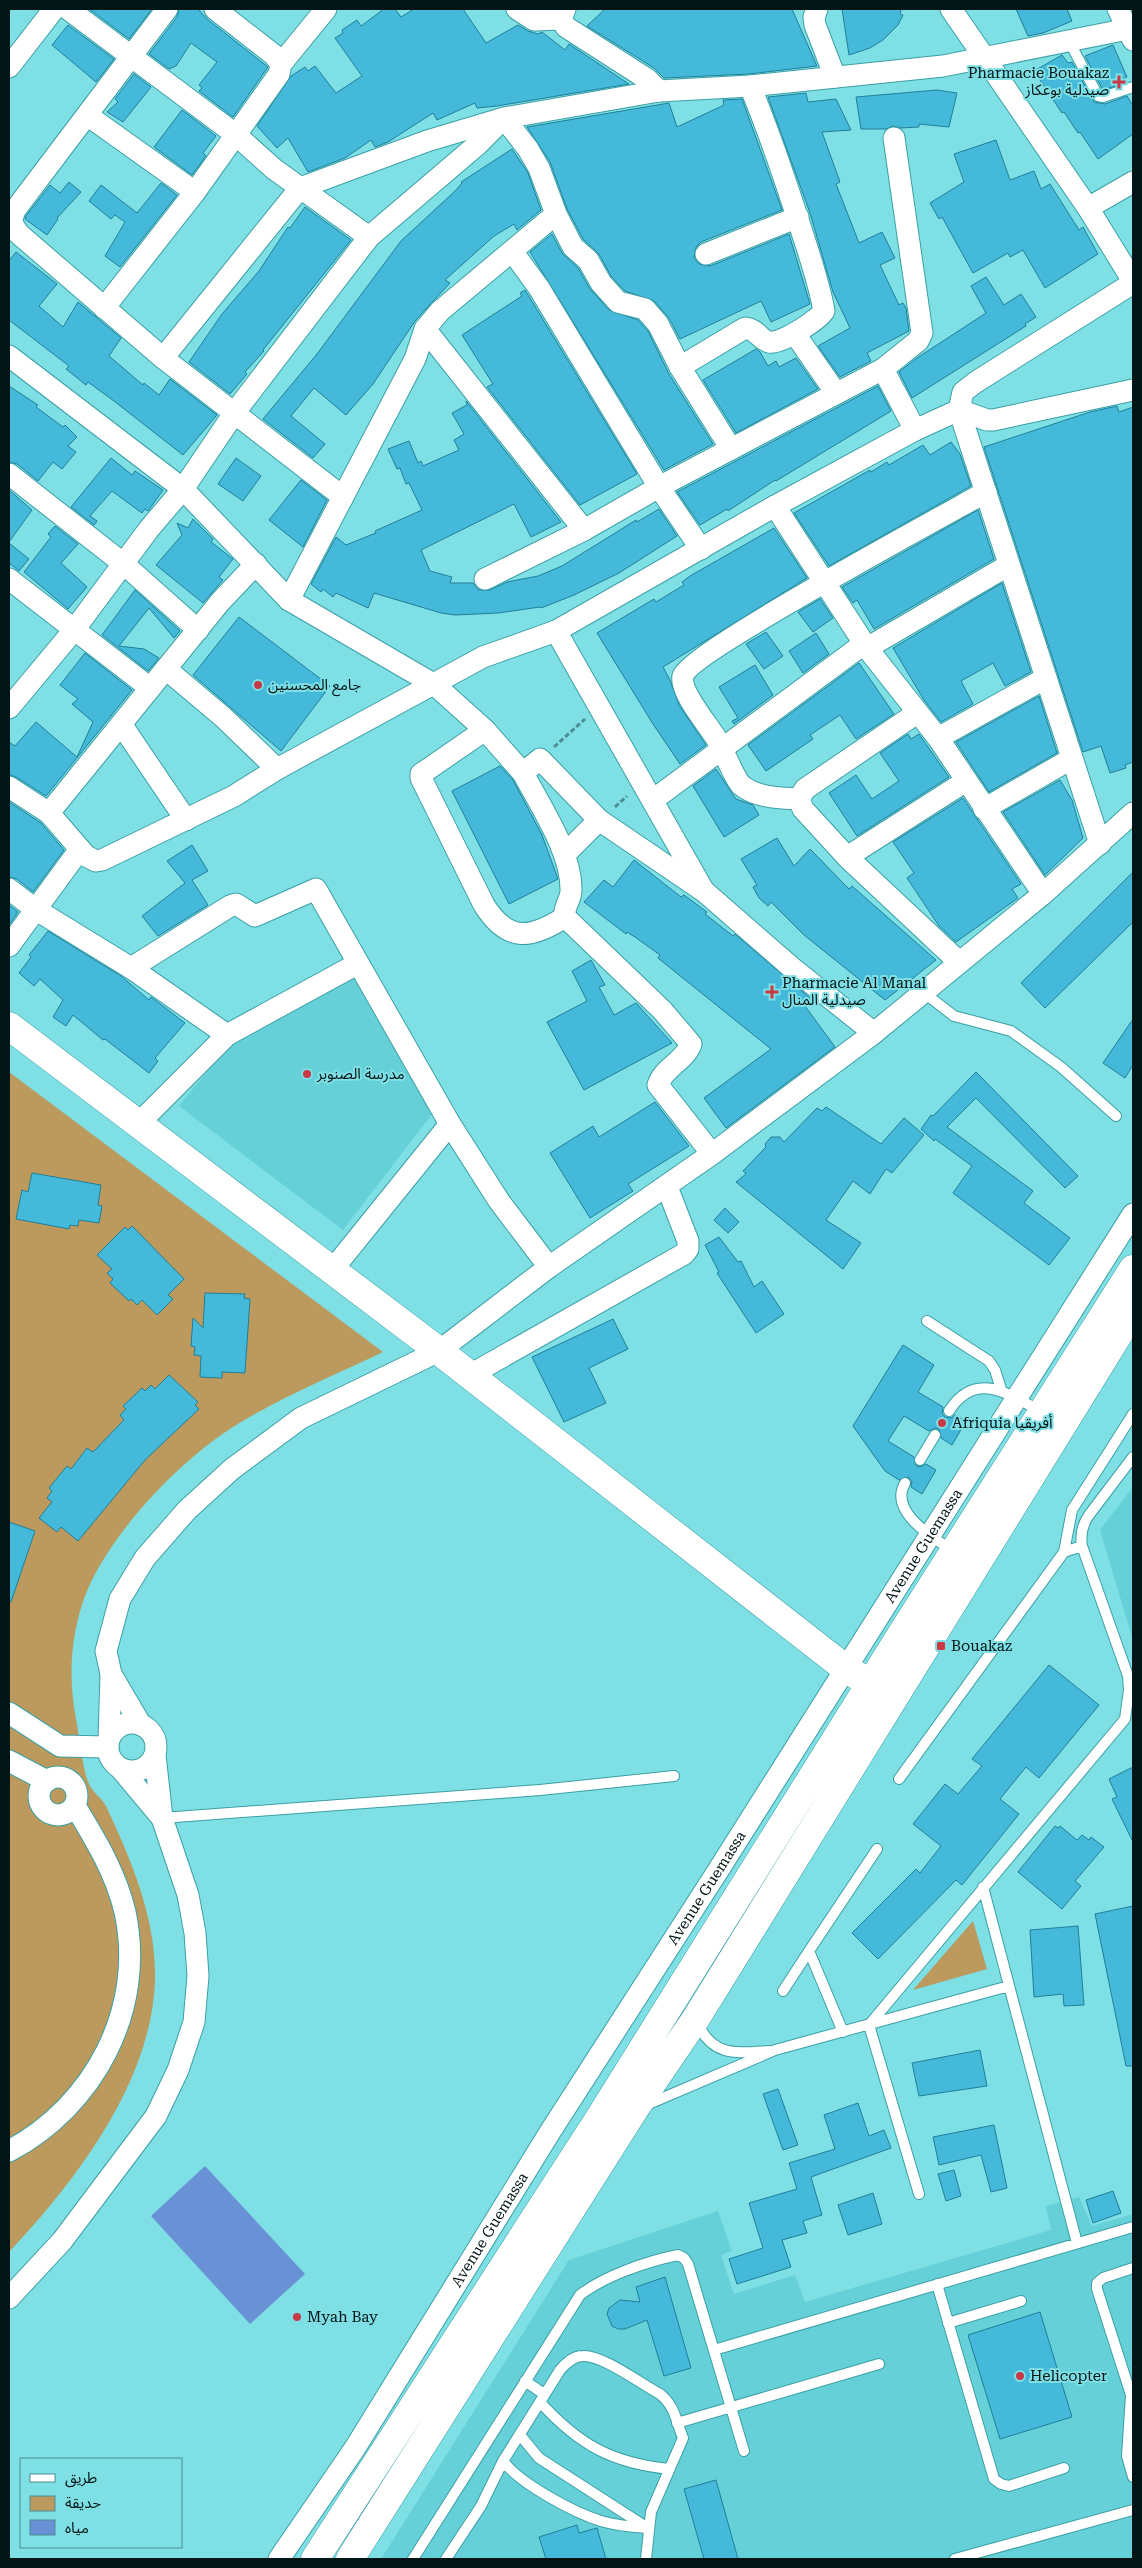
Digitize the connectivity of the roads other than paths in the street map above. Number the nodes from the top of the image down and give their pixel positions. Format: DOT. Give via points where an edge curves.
graph roads {
  1 [pos="54,9"];
  2 [pos="68,9"];
  3 [pos="166,9"];
  4 [pos="216,9"];
  5 [pos="326,9"];
  6 [pos="517,9"];
  7 [pos="816,9"];
  8 [pos="950,9"];
  9 [pos="1118,9"];
  10 [pos="563,14"];
  11 [pos="1130,35"];
  12 [pos="1069,40"];
  13 [pos="129,56"];
  14 [pos="984,58"];
  15 [pos="281,64"];
  16 [pos="9,67"];
  17 [pos="835,77"];
  18 [pos="750,86"];
  19 [pos="1133,87"];
  20 [pos="659,91"];
  21 [pos="86,115"];
  22 [pos="504,118"];
  23 [pos="235,134"];
  24 [pos="894,138"];
  25 [pos="300,188"];
  26 [pos="195,192"];
  27 [pos="1130,192"];
  28 [pos="1088,208"];
  29 [pos="556,214"];
  30 [pos="798,218"];
  31 [pos="369,237"];
  32 [pos="512,250"];
  33 [pos="706,254"];
  34 [pos="1133,282"];
  35 [pos="104,308"];
  36 [pos="425,329"];
  37 [pos="795,334"];
  38 [pos="9,356"];
  39 [pos="163,358"];
  40 [pos="680,367"];
  41 [pos="883,369"];
  42 [pos="1133,390"];
  43 [pos="836,393"];
  44 [pos="959,410"];
  45 [pos="235,412"];
  46 [pos="916,430"];
  47 [pos="731,449"];
  48 [pos="9,474"];
  49 [pos="659,487"];
  50 [pos="183,488"];
  51 [pos="986,492"];
  52 [pos="343,497"];
  53 [pos="775,506"];
  54 [pos="584,530"];
  55 [pos="701,550"];
  56 [pos="256,564"];
  57 [pos="125,565"];
  58 [pos="1009,565"];
  59 [pos="9,579"];
  60 [pos="485,579"];
  61 [pos="825,582"];
  62 [pos="289,600"];
  63 [pos="74,630"];
  64 [pos="198,630"];
  65 [pos="556,631"];
  66 [pos="866,646"];
  67 [pos="166,669"];
  68 [pos="1046,678"];
  69 [pos="435,684"];
  70 [pos="150,688"];
  71 [pos="9,708"];
  72 [pos="918,712"];
  73 [pos="121,724"];
  74 [pos="485,730"];
  75 [pos="938,738"];
  76 [pos="723,748"];
  77 [pos="1071,759"];
  78 [pos="277,768"];
  79 [pos="522,773"];
  80 [pos="966,781"];
  81 [pos="9,787"];
  82 [pos="647,792"];
  83 [pos="799,799"];
  84 [pos="984,809"];
  85 [pos="49,813"];
  86 [pos="1133,813"];
  87 [pos="186,820"];
  88 [pos="599,820"];
  89 [pos="1100,844"];
  90 [pos="80,849"];
  91 [pos="565,854"];
  92 [pos="847,857"];
  93 [pos="9,889"];
  94 [pos="705,892"];
  95 [pos="1043,894"];
  96 [pos="35,909"];
  97 [pos="565,917"];
  98 [pos="9,946"];
  99 [pos="959,962"];
  100 [pos="357,964"];
  101 [pos="131,968"];
  102 [pos="923,992"];
  103 [pos="9,1026"];
  104 [pos="874,1033"];
  105 [pos="227,1035"];
  106 [pos="1116,1116"];
  107 [pos="138,1124"];
  108 [pos="450,1124"];
  109 [pos="712,1154"];
  110 [pos="667,1187"];
  111 [pos="1133,1214"];
  112 [pos="550,1267"];
  113 [pos="332,1269"];
  114 [pos="1133,1269"];
  115 [pos="1133,1311"];
  116 [pos="926,1321"];
  117 [pos="439,1351"];
  118 [pos="470,1375"];
  119 [pos="1009,1394"];
  120 [pos="950,1411"];
  121 [pos="1043,1412"];
  122 [pos="1133,1414"];
  123 [pos="935,1435"];
  124 [pos="1133,1457"];
  125 [pos="920,1460"];
  126 [pos="905,1483"];
  127 [pos="930,1536"];
  128 [pos="1082,1546"];
  129 [pos="954,1552"];
  130 [pos="1064,1552"];
  131 [pos="845,1668"];
  132 [pos="111,1674"];
  133 [pos="870,1684"];
  134 [pos="894,1699"];
  135 [pos="9,1713"];
  136 [pos="141,1724"];
  137 [pos="108,1743"];
  138 [pos="155,1755"];
  139 [pos="9,1760"];
  140 [pos="121,1769"];
  141 [pos="674,1776"];
  142 [pos="899,1779"];
  143 [pos="47,1781"];
  144 [pos="75,1806"];
  145 [pos="162,1818"];
  146 [pos="877,1849"];
  147 [pos="983,1888"];
  148 [pos="809,1951"];
  149 [pos="1009,1986"];
  150 [pos="783,1991"];
  151 [pos="695,2020"];
  152 [pos="869,2025"];
  153 [pos="843,2032"];
  154 [pos="774,2050"];
  155 [pos="634,2110"];
  156 [pos="9,2151"];
  157 [pos="918,2194"];
  158 [pos="1133,2226"];
  159 [pos="1076,2243"];
  160 [pos="1133,2268"];
  161 [pos="937,2284"];
  162 [pos="9,2298"];
  163 [pos="1021,2301"];
  164 [pos="948,2323"];
  165 [pos="714,2350"];
  166 [pos="879,2364"];
  167 [pos="524,2381"];
  168 [pos="542,2398"];
  169 [pos="731,2408"];
  170 [pos="677,2423"];
  171 [pos="520,2435"];
  172 [pos="1130,2446"];
  173 [pos="744,2451"];
  174 [pos="504,2461"];
  175 [pos="1064,2468"];
  176 [pos="669,2469"];
  177 [pos="1133,2477"];
  178 [pos="1133,2510"];
  179 [pos="647,2528"];
  180 [pos="279,2559"];
  181 [pos="315,2559"];
  182 [pos="350,2559"];
  183 [pos="413,2559"];
  184 [pos="446,2559"];
  185 [pos="646,2559"];
  186 [pos="955,2559"];
  1 -- 16 [label="street"];
  2 -- 13 [label="street"];
  3 -- 13 [label="street"];
  4 -- 15 [label="street"];
  5 -- 15 [label="street"];
  6 -- 10 [label="street" via="534,20"];
  7 -- 17 [label="street" via="815,25"];
  8 -- 14 [label="street"];
  9 -- 11 [label="street"];
  10 -- 20 [label="street" via="566,27 647,79"];
  11 -- 12 [label="street"];
  12 -- 14 [label="street"];
  12 -- 19 [label="lane" via="1098,96"];
  13 -- 21 [label="street"];
  13 -- 23 [label="street"];
  14 -- 17 [label="street" via="943,66"];
  14 -- 28 [label="street"];
  15 -- 23 [label="street" via="279,74"];
  17 -- 18 [label="street"];
  18 -- 20 [label="street"];
  18 -- 30 [label="street" via="772,138"];
  20 -- 22 [label="street"];
  21 -- 26 [label="street"];
  21 -- 35 [label="street" via="15,210 11,222 19,234"];
  22 -- 25 [label="street" via="427,141"];
  22 -- 29 [label="street" via="539,168"];
  22 -- 31 [label="street"];
  23 -- 25 [label="street" via="274,170"];
  23 -- 26 [label="street"];
  24 -- 41 [label="street" via="922,333 918,341"];
  25 -- 31 [label="street"];
  25 -- 39 [label="street"];
  26 -- 35 [label="street"];
  27 -- 28 [label="street"];
  28 -- 34 [label="street"];
  29 -- 32 [label="street"];
  29 -- 40 [label="street" via="573,247 588,260 601,283 618,302 645,309 658,324"];
  30 -- 33 [label="street"];
  30 -- 37 [label="street" via="822,293 824,311"];
  31 -- 45 [label="street"];
  32 -- 36 [label="street" via="440,311"];
  32 -- 49 [label="street" via="539,288"];
  34 -- 44 [label="street" via="976,382 963,392"];
  35 -- 39 [label="street"];
  36 -- 52 [label="street" via="415,359"];
  36 -- 54 [label="street"];
  37 -- 40 [label="street" via="770,342 745,328"];
  37 -- 43 [label="street"];
  38 -- 50 [label="street"];
  39 -- 45 [label="street"];
  40 -- 47 [label="street"];
  41 -- 43 [label="street"];
  41 -- 46 [label="street"];
  42 -- 44 [label="street" via="993,420"];
  43 -- 47 [label="street"];
  44 -- 46 [label="street"];
  44 -- 51 [label="street"];
  45 -- 50 [label="street"];
  45 -- 52 [label="street"];
  46 -- 53 [label="street"];
  47 -- 49 [label="street"];
  48 -- 57 [label="street"];
  49 -- 54 [label="street"];
  49 -- 55 [label="street"];
  50 -- 56 [label="street"];
  50 -- 57 [label="street"];
  51 -- 58 [label="street"];
  51 -- 61 [label="street"];
  52 -- 62 [label="street"];
  53 -- 55 [label="street"];
  53 -- 61 [label="street"];
  54 -- 60 [label="street"];
  55 -- 65 [label="street"];
  56 -- 62 [label="street"];
  56 -- 64 [label="street"];
  57 -- 63 [label="street"];
  57 -- 64 [label="street"];
  58 -- 66 [label="street"];
  58 -- 68 [label="street"];
  59 -- 63 [label="street"];
  61 -- 66 [label="street"];
  61 -- 76 [label="street" via="722,644 689,667 683,676 683,689"];
  62 -- 69 [label="street"];
  63 -- 70 [label="street"];
  63 -- 71 [label="street"];
  64 -- 67 [label="street"];
  65 -- 69 [label="street" via="483,657"];
  65 -- 82 [label="street"];
  66 -- 72 [label="street"];
  66 -- 76 [label="street"];
  67 -- 70 [label="street"];
  67 -- 78 [label="street"];
  68 -- 75 [label="street"];
  68 -- 77 [label="street"];
  69 -- 74 [label="street"];
  69 -- 78 [label="street"];
  70 -- 73 [label="street"];
  72 -- 75 [label="street"];
  72 -- 83 [label="street" via="804,789"];
  73 -- 85 [label="street"];
  73 -- 87 [label="street"];
  74 -- 79 [label="street"];
  74 -- 97 [label="street" via="421,774 423,784 492,918 512,933 523,934 549,927"];
  75 -- 80 [label="street"];
  76 -- 82 [label="street"];
  76 -- 83 [label="street" via="741,784 765,796"];
  77 -- 84 [label="street"];
  77 -- 89 [label="street"];
  78 -- 87 [label="street" via="234,796"];
  79 -- 88 [label="street" via="540,759"];
  79 -- 91 [label="street"];
  80 -- 84 [label="street"];
  80 -- 92 [label="street"];
  81 -- 85 [label="street"];
  82 -- 94 [label="street"];
  83 -- 92 [label="street" via="803,809"];
  84 -- 95 [label="street"];
  85 -- 90 [label="street"];
  86 -- 89 [label="street"];
  87 -- 90 [label="street" via="102,860 92,859"];
  88 -- 91 [label="street"];
  88 -- 94 [label="street"];
  89 -- 95 [label="street"];
  90 -- 96 [label="street"];
  91 -- 97 [label="street" via="571,892"];
  92 -- 99 [label="street"];
  93 -- 96 [label="street"];
  94 -- 104 [label="street" via="818,990"];
  95 -- 99 [label="street"];
  96 -- 98 [label="street"];
  96 -- 101 [label="street"];
  97 -- 109 [label="street" via="662,1010 691,1044 660,1078 658,1085"];
  99 -- 102 [label="street"];
  100 -- 101 [label="street" via="316,889 255,916 236,904 230,906"];
  100 -- 105 [label="street"];
  100 -- 108 [label="street"];
  101 -- 105 [label="street"];
  102 -- 104 [label="street"];
  102 -- 106 [label="lane" via="954,1016 1011,1031 1062,1067"];
  103 -- 107 [label="main road"];
  104 -- 109 [label="street"];
  105 -- 107 [label="street"];
  107 -- 113 [label="main road"];
  108 -- 112 [label="street" via="499,1201"];
  108 -- 113 [label="street"];
  109 -- 110 [label="street"];
  110 -- 112 [label="street"];
  110 -- 118 [label="street" via="688,1241 684,1254"];
  111 -- 119 [label="street, Avenue Guemassa"];
  112 -- 117 [label="street"];
  113 -- 117 [label="main road"];
  114 -- 121 [label="main road, Avenue Guemassa"];
  115 -- 134 [label="main road"];
  116 -- 119 [label="lane" via="989,1361"];
  117 -- 118 [label="main road"];
  117 -- 132 [label="street" via="301,1418 232,1469 187,1510 146,1558 120,1598 106,1651"];
  118 -- 131 [label="main road"];
  119 -- 120 [label="lane" via="984,1389 968,1394"];
  119 -- 121 [label="lane"];
  119 -- 127 [label="street, Avenue Guemassa"];
  121 -- 129 [label="main road, Avenue Guemassa"];
  122 -- 130 [label="lane" via="1072,1510"];
  123 -- 125 [label="lane"];
  124 -- 128 [label="lane" via="1084,1522"];
  126 -- 127 [label="lane" via="902,1495 905,1507 917,1526"];
  127 -- 129 [label="lane"];
  127 -- 131 [label="street, Avenue Guemassa"];
  128 -- 130 [label="lane"];
  128 -- 147 [label="lane" via="1128,1676 1125,1719"];
  129 -- 133 [label="main road, Avenue Guemassa"];
  130 -- 142 [label="lane"];
  131 -- 133 [label="main road"];
  131 -- 180 [label="street, Avenue Guemassa" via="550,2132 355,2448"];
  132 -- 136 [label="street"];
  132 -- 137 [label="street"];
  133 -- 134 [label="main road"];
  133 -- 181 [label="main road, Avenue Guemassa" via="600,2117"];
  134 -- 151 [label="main road"];
  135 -- 137 [label="street" via="60,1746"];
  136 -- 137 [label="street" via="126,1724 113,1732"];
  136 -- 138 [label="street" via="155,1740"];
  137 -- 140 [label="street" via="111,1760"];
  138 -- 140 [label="street" via="145,1768 137,1771"];
  138 -- 145 [label="street"];
  139 -- 143 [label="street"];
  140 -- 145 [label="street"];
  141 -- 145 [label="lane" via="540,1790"];
  143 -- 144 [label="street" via="59,1777 71,1782 77,1793"];
  143 -- 144 [label="street" via="42,1785 39,1797 48,1813 59,1816"];
  144 -- 156 [label="street" via="112,1871 125,1912 130,1956 125,1998 113,2040 93,2078 65,2111 32,2139"];
  145 -- 162 [label="street" via="188,1895 195,1933 198,1976 194,2022 178,2070 156,2116 62,2241"];
  146 -- 148 [label="lane"];
  147 -- 149 [label="lane"];
  147 -- 152 [label="lane"];
  148 -- 150 [label="lane"];
  148 -- 153 [label="lane"];
  149 -- 152 [label="lane"];
  149 -- 159 [label="lane"];
  151 -- 154 [label="lane" via="701,2032 720,2049 732,2053"];
  151 -- 155 [label="main road"];
  152 -- 153 [label="lane"];
  152 -- 157 [label="lane"];
  153 -- 154 [label="lane"];
  154 -- 155 [label="lane"];
  155 -- 182 [label="main road"];
  158 -- 159 [label="lane"];
  159 -- 161 [label="lane"];
  160 -- 172 [label="lane" via="1097,2283 1131,2395"];
  161 -- 164 [label="lane"];
  161 -- 165 [label="lane"];
  163 -- 164 [label="lane"];
  164 -- 175 [label="lane" via="994,2480 1009,2486"];
  165 -- 167 [label="lane" via="688,2264 678,2254 599,2283 580,2295"];
  165 -- 169 [label="lane"];
  166 -- 169 [label="lane"];
  167 -- 168 [label="lane"];
  167 -- 183 [label="lane"];
  168 -- 170 [label="lane" via="569,2360 581,2356 594,2357 669,2401"];
  168 -- 171 [label="lane"];
  168 -- 176 [label="lane" via="568,2430 601,2452 638,2466"];
  169 -- 170 [label="lane"];
  169 -- 173 [label="lane"];
  170 -- 176 [label="lane" via="683,2438"];
  171 -- 174 [label="lane"];
  171 -- 179 [label="lane" via="538,2458"];
  172 -- 177 [label="lane"];
  174 -- 179 [label="lane" via="523,2480 583,2514 619,2526"];
  174 -- 184 [label="lane" via="481,2506"];
  176 -- 179 [label="lane"];
  178 -- 186 [label="lane"];
  179 -- 185 [label="lane"];
}
